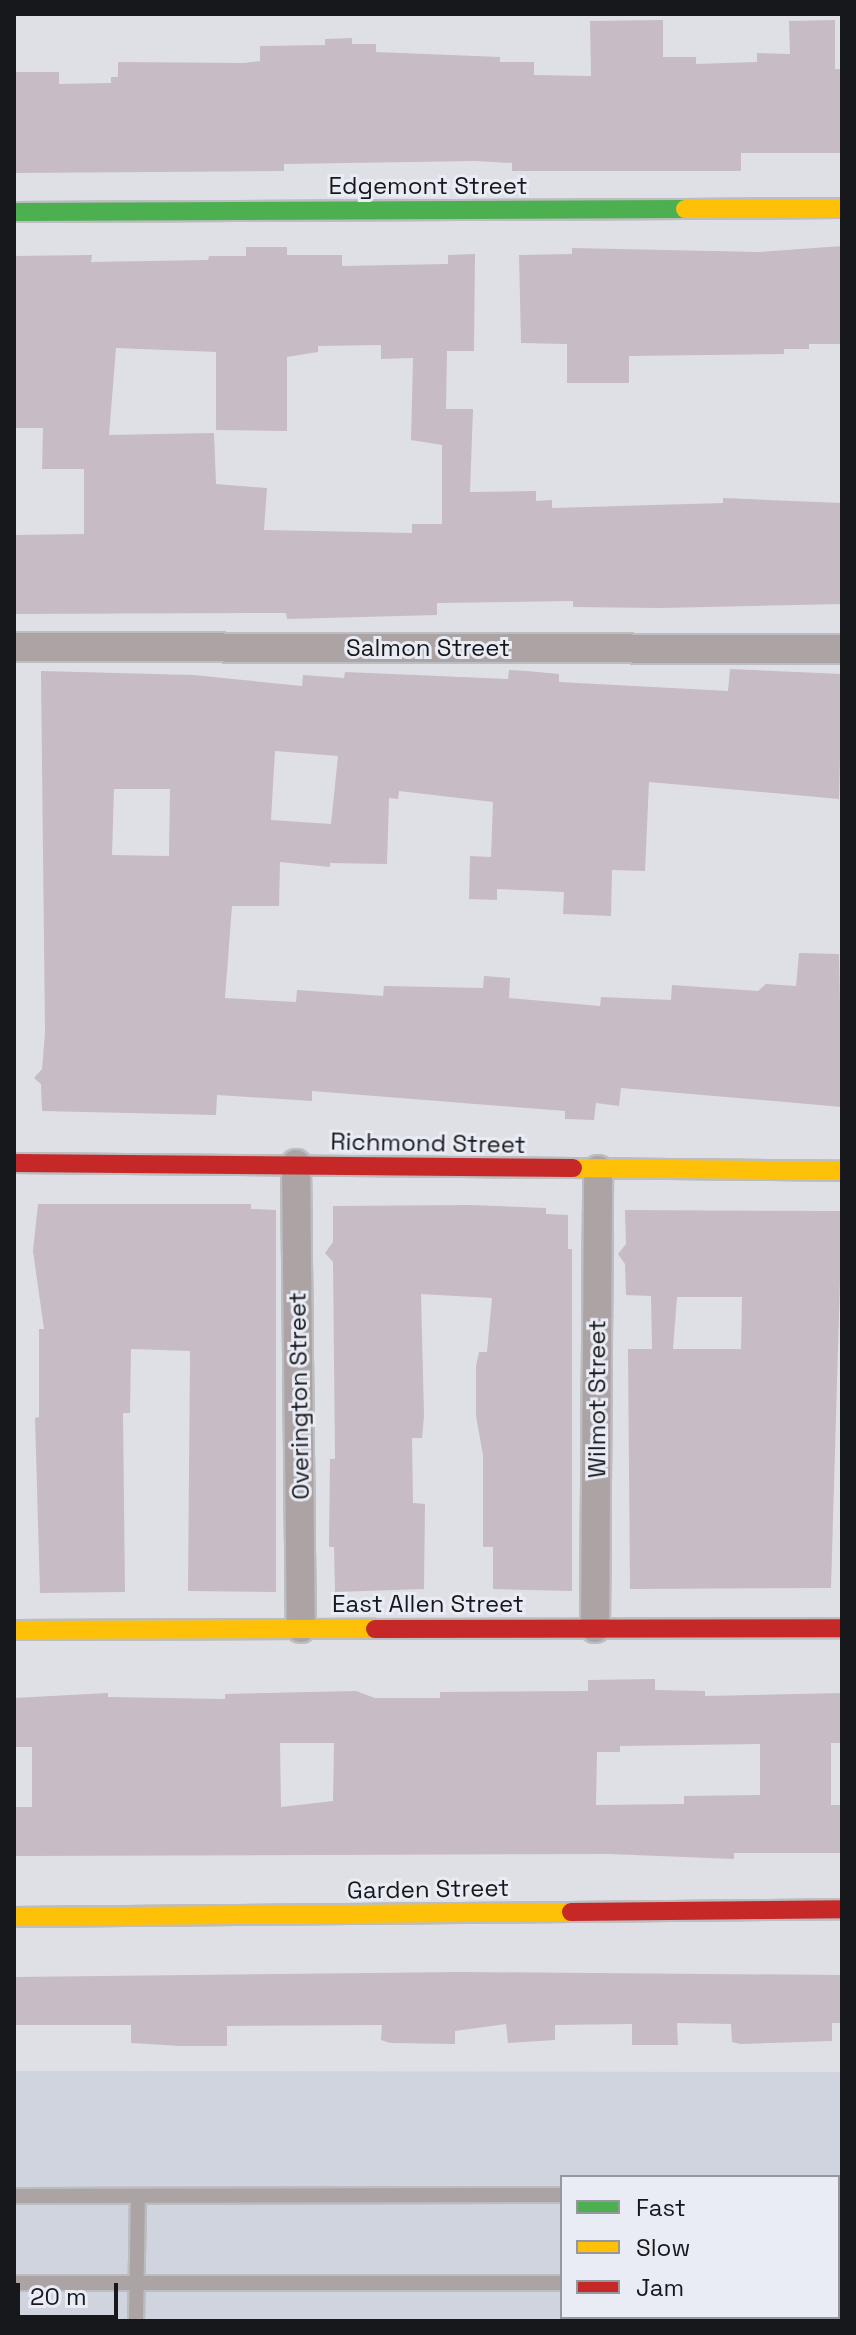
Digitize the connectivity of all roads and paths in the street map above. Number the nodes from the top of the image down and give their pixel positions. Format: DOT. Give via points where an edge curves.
graph roads {
  1 [pos="842,208"];
  2 [pos="14,212"];
  3 [pos="14,647"];
  4 [pos="842,649"];
  5 [pos="14,1163"];
  6 [pos="296,1164"];
  7 [pos="598,1170"];
  8 [pos="842,1171"];
  9 [pos="301,1628"];
  10 [pos="595,1628"];
  11 [pos="842,1628"];
  12 [pos="14,1630"];
  13 [pos="842,1909"];
  14 [pos="14,1917"];
  15 [pos="560,2195"];
  16 [pos="14,2196"];
  17 [pos="138,2196"];
  18 [pos="137,2282"];
  19 [pos="14,2283"];
  20 [pos="560,2283"];
  21 [pos="136,2321"];
  1 -- 2 [label="street, Edgemont Street"];
  3 -- 4 [label="street, Salmon Street"];
  5 -- 6 [label="street, Richmond Street"];
  6 -- 7 [label="street, Richmond Street"];
  6 -- 9 [label="street, Overington Street"];
  7 -- 8 [label="street, Richmond Street"];
  7 -- 10 [label="street, Wilmot Street"];
  9 -- 10 [label="street, East Allen Street"];
  9 -- 12 [label="street, East Allen Street"];
  10 -- 11 [label="street, East Allen Street"];
  13 -- 14 [label="street, Garden Street"];
  15 -- 17 [label="lane"];
  16 -- 17 [label="lane"];
  17 -- 18 [label="lane"];
  18 -- 19 [label="lane"];
  18 -- 20 [label="lane"];
  18 -- 21 [label="lane"];
}
